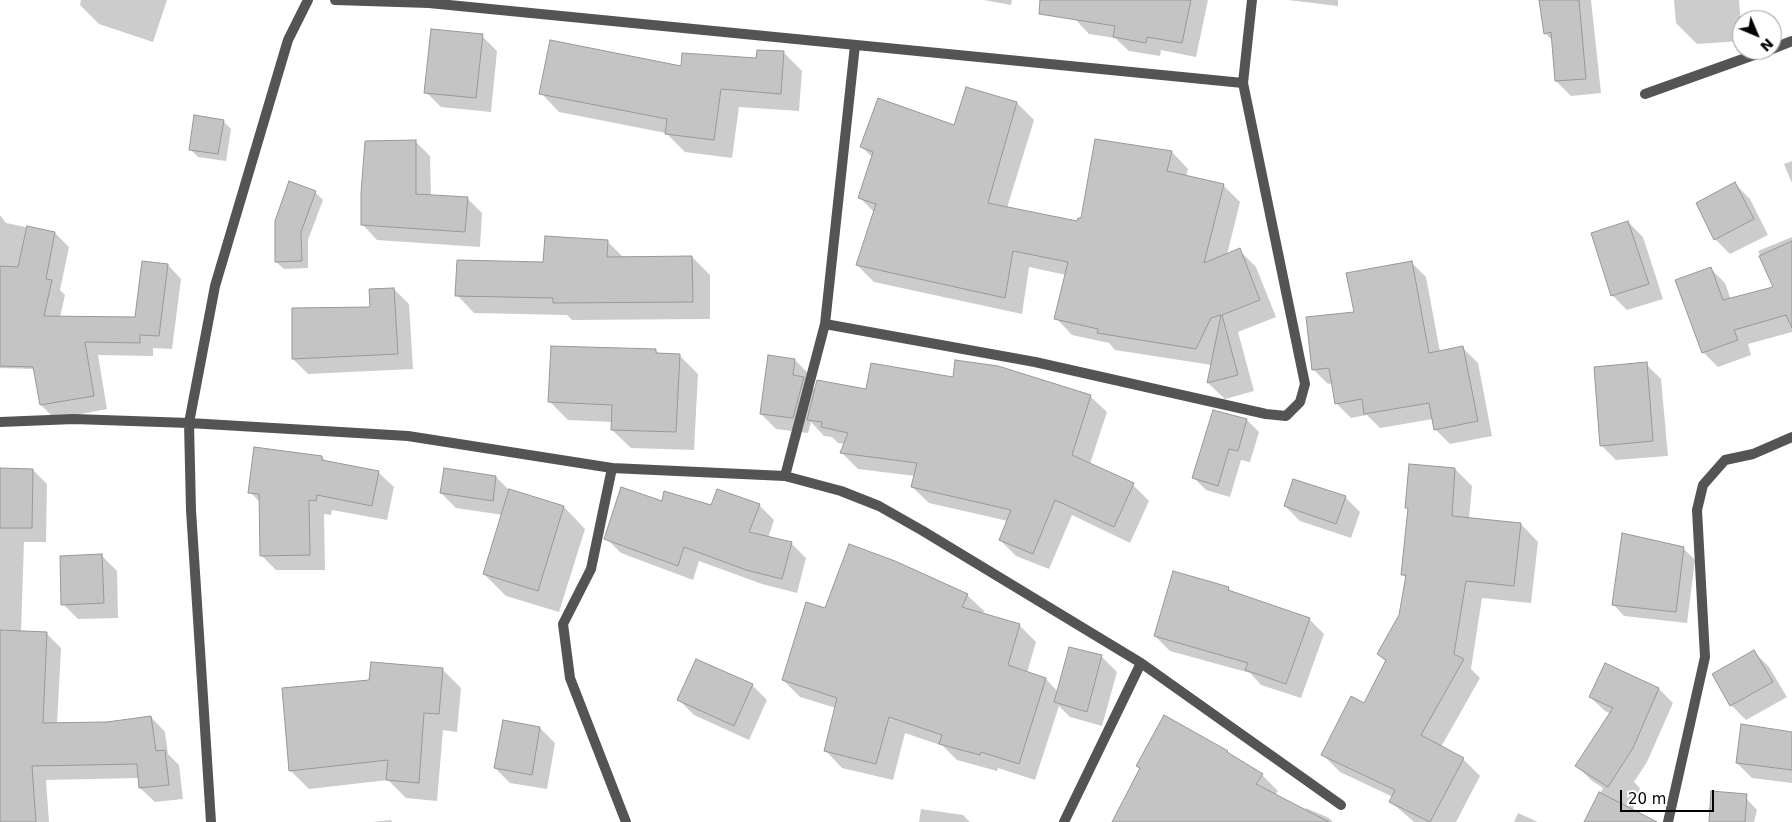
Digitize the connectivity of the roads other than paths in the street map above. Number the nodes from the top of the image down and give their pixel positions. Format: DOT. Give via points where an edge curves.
graph roads {
  1 [pos="308,0"];
  2 [pos="335,0"];
  3 [pos="1252,0"];
  4 [pos="856,45"];
  5 [pos="1740,60"];
  6 [pos="1243,83"];
  7 [pos="1645,94"];
  8 [pos="825,324"];
  9 [pos="0,422"];
  10 [pos="189,423"];
  11 [pos="1792,437"];
  12 [pos="612,468"];
  13 [pos="785,476"];
  14 [pos="1141,663"];
  15 [pos="1341,805"];
  16 [pos="211,822"];
  17 [pos="626,822"];
  18 [pos="1064,822"];
  19 [pos="1668,822"];
  1 -- 10 [label="street" via="288,40 215,286"];
  2 -- 4 [label="street" via="429,3"];
  3 -- 6 [label="street"];
  4 -- 6 [label="street"];
  4 -- 8 [label="street"];
  5 -- 7 [label="street"];
  6 -- 8 [label="street" via="1305,384 1300,402 1286,416 1035,362"];
  8 -- 13 [label="street"];
  9 -- 10 [label="street" via="74,419"];
  10 -- 12 [label="street" via="408,436"];
  10 -- 16 [label="street" via="191,510"];
  11 -- 19 [label="street" via="1753,454 1725,460 1703,485 1697,510 1705,657"];
  12 -- 13 [label="street"];
  12 -- 17 [label="street" via="591,569 563,624 570,678"];
  13 -- 14 [label="street" via="841,491 879,506"];
  14 -- 15 [label="street"];
  14 -- 18 [label="street"];
}
